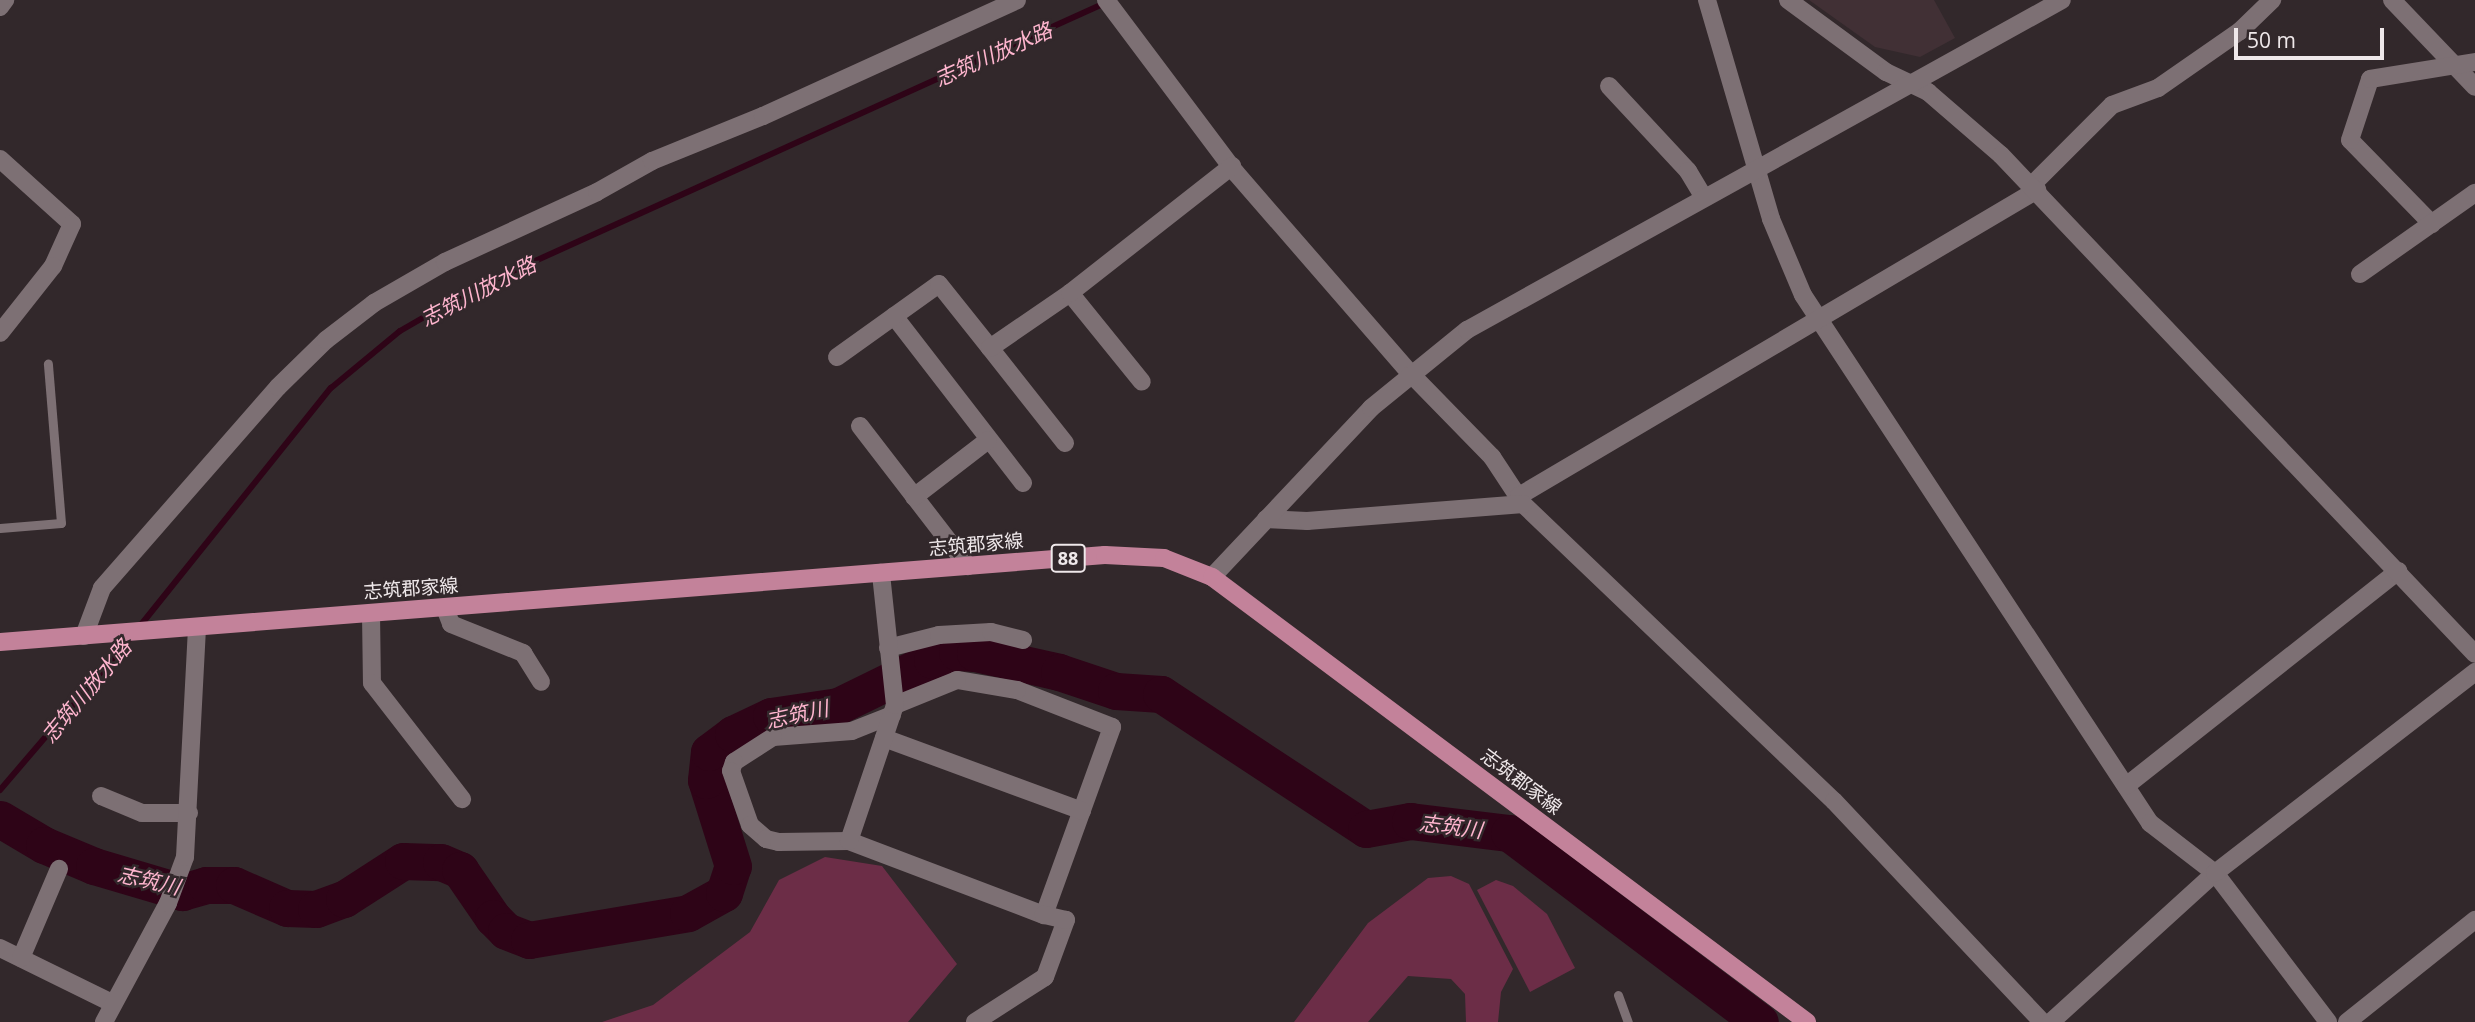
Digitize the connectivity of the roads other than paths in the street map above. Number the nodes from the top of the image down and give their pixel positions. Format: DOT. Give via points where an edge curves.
graph roads {
  1 [pos="5,0"];
  2 [pos="1017,0"];
  3 [pos="1107,0"];
  4 [pos="1707,0"];
  5 [pos="1787,0"];
  6 [pos="2062,0"];
  7 [pos="2272,0"];
  8 [pos="2392,0"];
  9 [pos="0,7"];
  10 [pos="2475,62"];
  11 [pos="2455,67"];
  12 [pos="1912,83"];
  13 [pos="1609,86"];
  14 [pos="2475,87"];
  15 [pos="0,159"];
  16 [pos="1232,166"];
  17 [pos="1755,170"];
  18 [pos="2035,188"];
  19 [pos="2475,193"];
  20 [pos="1704,198"];
  21 [pos="2432,224"];
  22 [pos="2360,274"];
  23 [pos="1070,293"];
  24 [pos="894,316"];
  25 [pos="1819,320"];
  26 [pos="0,333"];
  27 [pos="990,348"];
  28 [pos="837,357"];
  29 [pos="48,364"];
  30 [pos="1411,374"];
  31 [pos="1142,382"];
  32 [pos="860,426"];
  33 [pos="988,440"];
  34 [pos="1065,443"];
  35 [pos="1023,483"];
  36 [pos="914,496"];
  37 [pos="1521,500"];
  38 [pos="1266,519"];
  39 [pos="0,528"];
  40 [pos="968,566"];
  41 [pos="2398,571"];
  42 [pos="881,573"];
  43 [pos="1212,578"];
  44 [pos="445,608"];
  45 [pos="371,614"];
  46 [pos="189,629"];
  47 [pos="84,636"];
  48 [pos="1023,640"];
  49 [pos="0,642"];
  50 [pos="2475,653"];
  51 [pos="889,656"];
  52 [pos="2475,672"];
  53 [pos="541,682"];
  54 [pos="894,705"];
  55 [pos="884,738"];
  56 [pos="2126,786"];
  57 [pos="101,796"];
  58 [pos="462,799"];
  59 [pos="1082,811"];
  60 [pos="189,813"];
  61 [pos="849,841"];
  62 [pos="60,869"];
  63 [pos="2215,873"];
  64 [pos="1044,915"];
  65 [pos="2475,920"];
  66 [pos="0,948"];
  67 [pos="21,958"];
  68 [pos="1618,995"];
  69 [pos="112,1003"];
  70 [pos="104,1022"];
  71 [pos="975,1022"];
  72 [pos="1628,1022"];
  73 [pos="1807,1022"];
  74 [pos="2042,1022"];
  75 [pos="2051,1022"];
  76 [pos="2328,1022"];
  77 [pos="2347,1022"];
  1 -- 9 [label="street"];
  2 -- 47 [label="street" via="763,116 652,161 597,192 445,262 374,303 326,340 278,387 102,588"];
  3 -- 16 [label="street"];
  4 -- 17 [label="street"];
  5 -- 12 [label="street" via="1886,72"];
  6 -- 12 [label="street"];
  7 -- 18 [label="street" via="2240,31 2158,89 2112,105"];
  8 -- 11 [label="street"];
  10 -- 11 [label="street"];
  11 -- 14 [label="street"];
  11 -- 21 [label="street" via="2370,79 2350,140"];
  12 -- 17 [label="street"];
  12 -- 18 [label="street" via="1968,125"];
  13 -- 20 [label="street" via="1688,171"];
  15 -- 26 [label="street" via="72,223 53,266"];
  16 -- 23 [label="street"];
  16 -- 30 [label="street"];
  17 -- 20 [label="street"];
  17 -- 25 [label="street" via="1788,265"];
  18 -- 25 [label="street"];
  18 -- 41 [label="street"];
  19 -- 21 [label="street"];
  20 -- 30 [label="street" via="1502,308"];
  21 -- 22 [label="street"];
  23 -- 27 [label="street"];
  23 -- 31 [label="street"];
  24 -- 27 [label="street" via="939,284"];
  24 -- 28 [label="street"];
  24 -- 33 [label="street"];
  25 -- 37 [label="street"];
  25 -- 56 [label="street"];
  27 -- 34 [label="street"];
  29 -- 39 [label="lane" via="61,523"];
  30 -- 37 [label="street" via="1492,457"];
  30 -- 38 [label="street" via="1326,452"];
  32 -- 36 [label="street"];
  33 -- 35 [label="street"];
  33 -- 36 [label="street"];
  36 -- 40 [label="street"];
  37 -- 38 [label="street" via="1307,521"];
  37 -- 74 [label="street" via="1834,801"];
  38 -- 43 [label="street"];
  40 -- 42 [label="main road, 志筑郡家線 / 88"];
  40 -- 43 [label="main road, 志筑郡家線 / 88" via="1142,555"];
  41 -- 50 [label="street"];
  41 -- 56 [label="street"];
  42 -- 44 [label="main road, 志筑郡家線 / 88"];
  42 -- 51 [label="street"];
  43 -- 73 [label="main road, 志筑郡家線 / 88"];
  44 -- 45 [label="main road, 志筑郡家線 / 88"];
  44 -- 53 [label="street" via="451,624 523,653"];
  45 -- 46 [label="main road, 志筑郡家線 / 88"];
  45 -- 58 [label="street" via="372,683"];
  46 -- 47 [label="main road, 志筑郡家線 / 88"];
  46 -- 60 [label="street"];
  47 -- 49 [label="main road, 志筑郡家線 / 88"];
  48 -- 51 [label="street" via="991,632 939,635"];
  51 -- 54 [label="street"];
  52 -- 63 [label="street"];
  54 -- 55 [label="street"];
  54 -- 59 [label="street" via="957,680 1017,690 1112,727"];
  54 -- 61 [label="street" via="842,733 773,737 734,762 731,771 750,825 766,839"];
  55 -- 59 [label="street"];
  55 -- 61 [label="street"];
  56 -- 63 [label="street" via="2150,823"];
  57 -- 60 [label="street" via="142,813"];
  59 -- 64 [label="street"];
  60 -- 69 [label="street" via="180,873 168,903"];
  61 -- 64 [label="street"];
  62 -- 67 [label="street"];
  63 -- 75 [label="street"];
  63 -- 76 [label="street"];
  64 -- 71 [label="street" via="1066,920 1045,977"];
  65 -- 77 [label="street"];
  66 -- 67 [label="street"];
  67 -- 69 [label="street"];
  68 -- 72 [label="lane"];
  69 -- 70 [label="street"];
}
